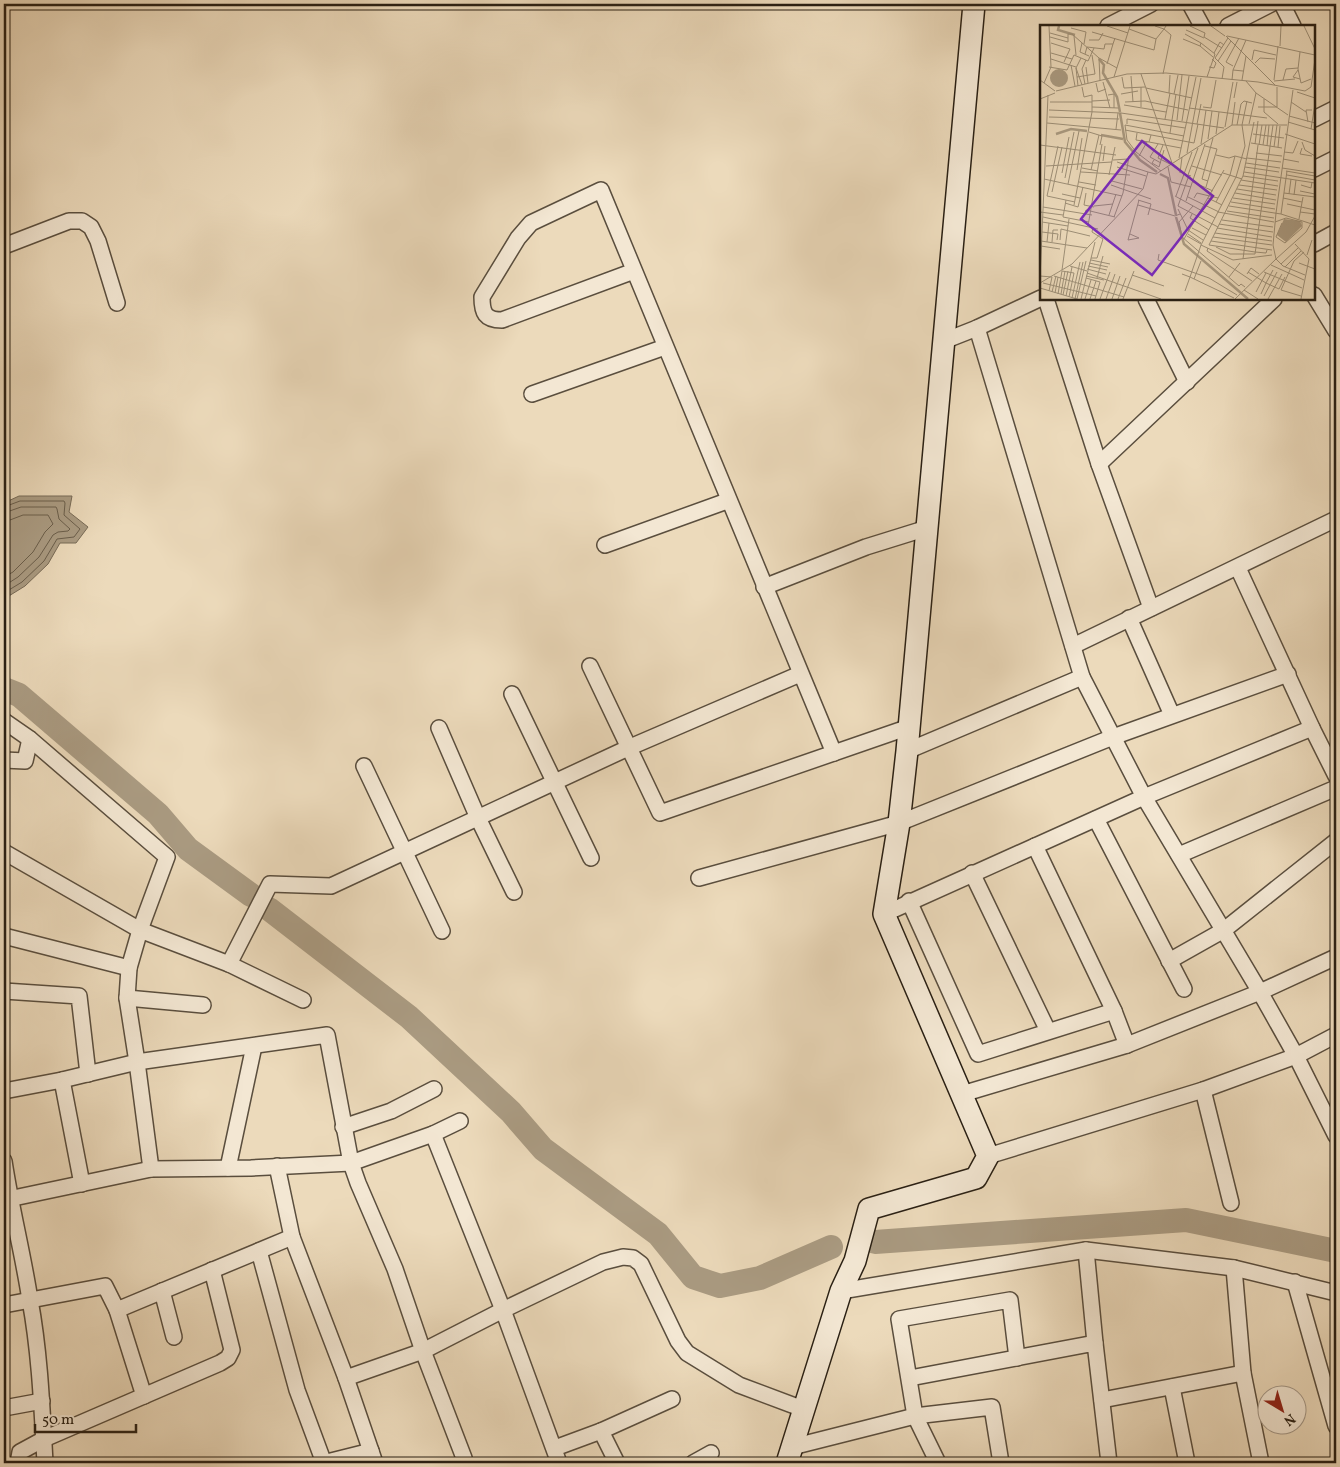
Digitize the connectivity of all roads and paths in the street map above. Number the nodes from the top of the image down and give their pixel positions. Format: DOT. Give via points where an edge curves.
graph roads {
  1 [pos="974,4"];
  2 [pos="1151,4"];
  3 [pos="1190,4"];
  4 [pos="1270,4"];
  5 [pos="1282,4"];
  6 [pos="1124,10"];
  7 [pos="1109,25"];
  8 [pos="1201,25"];
  9 [pos="1230,25"];
  10 [pos="1292,25"];
  11 [pos="1336,108"];
  12 [pos="1315,118"];
  13 [pos="1336,158"];
  14 [pos="1315,168"];
  15 [pos="1336,232"];
  16 [pos="1315,243"];
  17 [pos="4,246"];
  18 [pos="634,271"];
  19 [pos="1315,297"];
  20 [pos="1040,298"];
  21 [pos="1046,300"];
  22 [pos="1146,300"];
  23 [pos="1273,300"];
  24 [pos="117,303"];
  25 [pos="977,328"];
  26 [pos="1336,331"];
  27 [pos="944,341"];
  28 [pos="665,347"];
  29 [pos="1187,382"];
  30 [pos="532,394"];
  31 [pos="1099,464"];
  32 [pos="727,501"];
  33 [pos="1336,519"];
  34 [pos="927,528"];
  35 [pos="605,545"];
  36 [pos="1238,568"];
  37 [pos="764,586"];
  38 [pos="1151,608"];
  39 [pos="1129,618"];
  40 [pos="1073,646"];
  41 [pos="590,666"];
  42 [pos="800,674"];
  43 [pos="1288,674"];
  44 [pos="1082,677"];
  45 [pos="512,694"];
  46 [pos="1172,715"];
  47 [pos="4,721"];
  48 [pos="909,727"];
  49 [pos="439,728"];
  50 [pos="1312,728"];
  51 [pos="1113,737"];
  52 [pos="30,739"];
  53 [pos="628,748"];
  54 [pos="907,751"];
  55 [pos="834,753"];
  56 [pos="4,760"];
  57 [pos="364,766"];
  58 [pos="1336,776"];
  59 [pos="554,783"];
  60 [pos="1336,788"];
  61 [pos="1144,797"];
  62 [pos="478,818"];
  63 [pos="1096,818"];
  64 [pos="899,823"];
  65 [pos="1336,841"];
  66 [pos="1035,846"];
  67 [pos="4,852"];
  68 [pos="405,852"];
  69 [pos="1179,855"];
  70 [pos="592,858"];
  71 [pos="972,874"];
  72 [pos="699,878"];
  73 [pos="514,892"];
  74 [pos="909,901"];
  75 [pos="884,914"];
  76 [pos="140,930"];
  77 [pos="1224,930"];
  78 [pos="442,931"];
  79 [pos="4,936"];
  80 [pos="1336,957"];
  81 [pos="1169,962"];
  82 [pos="229,964"];
  83 [pos="129,968"];
  84 [pos="1184,989"];
  85 [pos="4,991"];
  86 [pos="1260,992"];
  87 [pos="127,998"];
  88 [pos="303,1000"];
  89 [pos="203,1005"];
  90 [pos="1114,1011"];
  91 [pos="1048,1031"];
  92 [pos="1336,1035"];
  93 [pos="1126,1045"];
  94 [pos="254,1046"];
  95 [pos="1296,1056"];
  96 [pos="137,1062"];
  97 [pos="88,1074"];
  98 [pos="62,1080"];
  99 [pos="434,1089"];
  100 [pos="1203,1090"];
  101 [pos="4,1091"];
  102 [pos="962,1094"];
  103 [pos="460,1121"];
  104 [pos="343,1127"];
  105 [pos="1335,1130"];
  106 [pos="433,1134"];
  107 [pos="988,1156"];
  108 [pos="4,1161"];
  109 [pos="351,1163"];
  110 [pos="277,1166"];
  111 [pos="228,1168"];
  112 [pos="151,1169"];
  113 [pos="82,1184"];
  114 [pos="7,1199"];
  115 [pos="1230,1203"];
  116 [pos="292,1236"];
  117 [pos="259,1250"];
  118 [pos="1086,1250"];
  119 [pos="1234,1268"];
  120 [pos="212,1270"];
  121 [pos="1295,1282"];
  122 [pos="162,1291"];
  123 [pos="841,1291"];
  124 [pos="1336,1293"];
  125 [pos="31,1301"];
  126 [pos="4,1305"];
  127 [pos="117,1310"];
  128 [pos="503,1310"];
  129 [pos="174,1337"];
  130 [pos="1095,1343"];
  131 [pos="423,1351"];
  132 [pos="1017,1358"];
  133 [pos="1243,1374"];
  134 [pos="346,1378"];
  135 [pos="910,1378"];
  136 [pos="1172,1387"];
  137 [pos="144,1396"];
  138 [pos="672,1399"];
  139 [pos="1102,1400"];
  140 [pos="42,1401"];
  141 [pos="4,1408"];
  142 [pos="803,1409"];
  143 [pos="914,1416"];
  144 [pos="1336,1426"];
  145 [pos="601,1431"];
  146 [pos="44,1439"];
  147 [pos="555,1448"];
  148 [pos="711,1453"];
  149 [pos="790,1455"];
  150 [pos="373,1457"];
  151 [pos="464,1458"];
  152 [pos="18,1463"];
  153 [pos="45,1463"];
  154 [pos="328,1463"];
  155 [pos="559,1463"];
  156 [pos="617,1463"];
  157 [pos="693,1463"];
  158 [pos="938,1463"];
  159 [pos="1002,1463"];
  160 [pos="1109,1463"];
  161 [pos="1187,1463"];
  162 [pos="1261,1463"];
  1 -- 27 [label="main road"];
  2 -- 6 [label="street"];
  3 -- 8 [label="street"];
  4 -- 9 [label="street"];
  5 -- 10 [label="street"];
  6 -- 7 [label="street"];
  11 -- 12 [label="street"];
  13 -- 14 [label="street"];
  15 -- 16 [label="street"];
  17 -- 24 [label="street" via="69,221 82,221 91,227 98,242"];
  18 -- 18 [label="street" via="502,320 492,320 482,308 482,297 525,229 540,218 601,190"];
  18 -- 28 [label="street"];
  19 -- 26 [label="street"];
  20 -- 25 [label="street"];
  21 -- 31 [label="street"];
  22 -- 29 [label="street"];
  23 -- 29 [label="street"];
  25 -- 27 [label="street"];
  25 -- 40 [label="street"];
  27 -- 34 [label="main road"];
  28 -- 30 [label="street"];
  28 -- 32 [label="street"];
  29 -- 31 [label="street"];
  31 -- 38 [label="street"];
  32 -- 35 [label="street"];
  32 -- 37 [label="street"];
  33 -- 36 [label="street"];
  34 -- 37 [label="street" via="866,547"];
  34 -- 48 [label="main road"];
  36 -- 38 [label="street"];
  36 -- 43 [label="street"];
  37 -- 42 [label="street"];
  38 -- 39 [label="street"];
  39 -- 40 [label="street"];
  39 -- 46 [label="street"];
  40 -- 44 [label="street"];
  41 -- 53 [label="street"];
  42 -- 53 [label="street"];
  42 -- 55 [label="street"];
  43 -- 46 [label="street"];
  43 -- 50 [label="street"];
  44 -- 51 [label="street"];
  44 -- 54 [label="street"];
  45 -- 59 [label="street"];
  46 -- 51 [label="street"];
  47 -- 52 [label="street"];
  48 -- 54 [label="main road"];
  48 -- 55 [label="street"];
  49 -- 62 [label="street"];
  50 -- 58 [label="street"];
  50 -- 61 [label="street"];
  51 -- 61 [label="street"];
  51 -- 64 [label="street"];
  52 -- 56 [label="street" via="25,761"];
  52 -- 76 [label="street" via="167,857"];
  53 -- 55 [label="street" via="660,814"];
  53 -- 59 [label="street"];
  54 -- 64 [label="main road"];
  57 -- 68 [label="street"];
  59 -- 62 [label="street"];
  59 -- 70 [label="street"];
  60 -- 69 [label="street"];
  61 -- 63 [label="street"];
  61 -- 69 [label="street"];
  62 -- 68 [label="street"];
  62 -- 73 [label="street"];
  63 -- 66 [label="street"];
  63 -- 81 [label="street"];
  64 -- 72 [label="street"];
  64 -- 75 [label="main road"];
  65 -- 77 [label="street"];
  66 -- 71 [label="street"];
  66 -- 90 [label="street"];
  67 -- 76 [label="street"];
  68 -- 78 [label="street"];
  68 -- 82 [label="street" via="331,886 270,884"];
  69 -- 77 [label="street"];
  71 -- 74 [label="street"];
  71 -- 91 [label="street"];
  74 -- 75 [label="street"];
  74 -- 91 [label="street" via="978,1054"];
  75 -- 102 [label="main road"];
  76 -- 82 [label="street"];
  76 -- 83 [label="street"];
  77 -- 81 [label="street"];
  77 -- 86 [label="street"];
  79 -- 83 [label="street"];
  80 -- 86 [label="street"];
  81 -- 84 [label="street"];
  82 -- 88 [label="street"];
  83 -- 87 [label="street"];
  85 -- 97 [label="street" via="80,996"];
  86 -- 93 [label="street"];
  86 -- 95 [label="street"];
  87 -- 89 [label="street"];
  87 -- 96 [label="street"];
  90 -- 91 [label="street"];
  90 -- 93 [label="street"];
  92 -- 95 [label="street"];
  93 -- 102 [label="street"];
  94 -- 96 [label="street"];
  94 -- 104 [label="street" via="327,1035"];
  94 -- 111 [label="street"];
  95 -- 100 [label="street"];
  95 -- 105 [label="street"];
  96 -- 97 [label="street"];
  96 -- 112 [label="street"];
  97 -- 98 [label="street"];
  98 -- 101 [label="street"];
  98 -- 113 [label="street"];
  99 -- 104 [label="street" via="391,1111"];
  100 -- 107 [label="street"];
  100 -- 115 [label="street"];
  102 -- 107 [label="main road"];
  103 -- 106 [label="street"];
  104 -- 109 [label="street"];
  106 -- 109 [label="street"];
  106 -- 128 [label="street"];
  107 -- 123 [label="main road" via="976,1178 869,1210 855,1261"];
  108 -- 114 [label="street"];
  109 -- 110 [label="street"];
  109 -- 131 [label="street"];
  110 -- 111 [label="street"];
  110 -- 116 [label="street"];
  111 -- 112 [label="street"];
  112 -- 113 [label="street"];
  113 -- 114 [label="street"];
  114 -- 125 [label="street"];
  116 -- 117 [label="street"];
  116 -- 134 [label="street"];
  117 -- 120 [label="street"];
  117 -- 154 [label="street" via="298,1390"];
  118 -- 119 [label="street"];
  118 -- 123 [label="street"];
  118 -- 130 [label="street"];
  119 -- 121 [label="street"];
  119 -- 133 [label="street"];
  120 -- 122 [label="street"];
  120 -- 137 [label="street" via="232,1350 228,1358"];
  121 -- 124 [label="street"];
  121 -- 144 [label="street"];
  122 -- 127 [label="street"];
  122 -- 129 [label="street"];
  123 -- 142 [label="main road"];
  125 -- 126 [label="street"];
  125 -- 127 [label="street" via="105,1286"];
  125 -- 140 [label="street"];
  127 -- 137 [label="street"];
  128 -- 131 [label="street"];
  128 -- 142 [label="street" via="603,1262 633,1258 641,1264 687,1353 739,1385"];
  128 -- 147 [label="street"];
  130 -- 132 [label="street"];
  130 -- 139 [label="street"];
  131 -- 134 [label="street"];
  131 -- 151 [label="street"];
  132 -- 135 [label="street"];
  132 -- 135 [label="street" via="1010,1300 899,1319"];
  133 -- 136 [label="street"];
  133 -- 162 [label="street"];
  134 -- 150 [label="street"];
  135 -- 143 [label="street"];
  136 -- 139 [label="street"];
  136 -- 161 [label="street"];
  137 -- 146 [label="street"];
  138 -- 145 [label="street"];
  139 -- 160 [label="street"];
  140 -- 141 [label="street"];
  140 -- 146 [label="street"];
  142 -- 149 [label="main road"];
  143 -- 149 [label="street"];
  143 -- 158 [label="street"];
  143 -- 159 [label="street" via="992,1407"];
  145 -- 147 [label="street"];
  145 -- 156 [label="street"];
  146 -- 152 [label="street" via="20,1452"];
  146 -- 153 [label="street"];
  147 -- 155 [label="street"];
  148 -- 157 [label="street"];
  150 -- 154 [label="street"];
}
